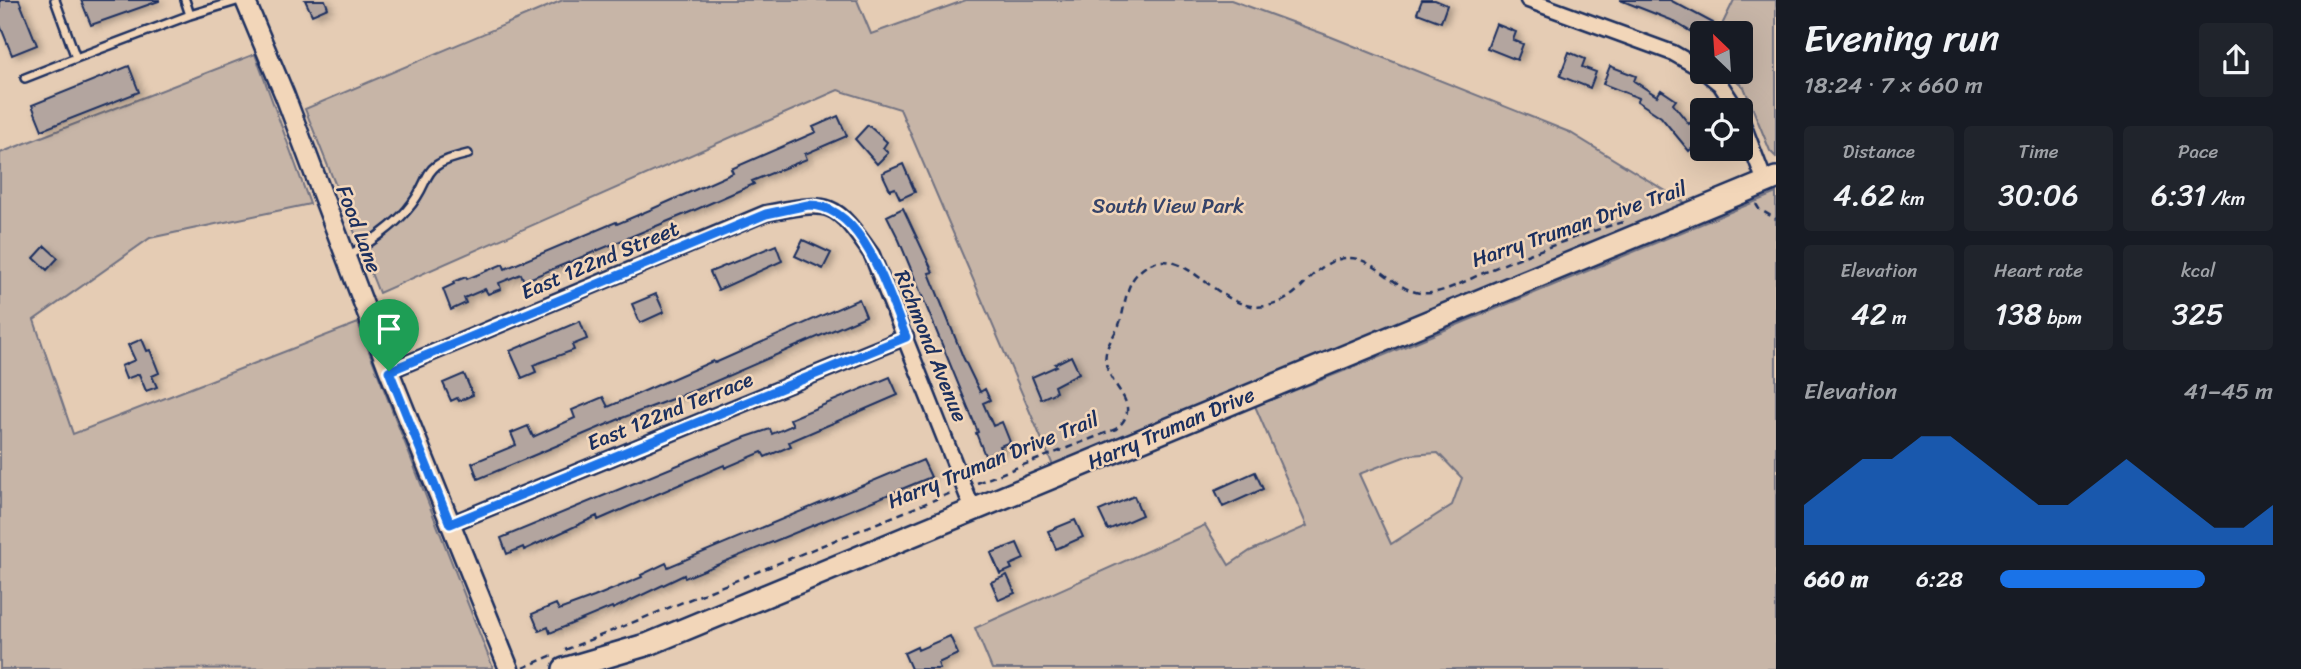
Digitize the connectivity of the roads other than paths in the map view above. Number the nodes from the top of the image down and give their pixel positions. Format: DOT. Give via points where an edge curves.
graph roads {
  1 [pos="55,0"];
  2 [pos="184,0"];
  3 [pos="242,0"];
  4 [pos="1528,0"];
  5 [pos="190,15"];
  6 [pos="76,58"];
  7 [pos="1690,63"];
  8 [pos="25,78"];
  9 [pos="468,154"];
  10 [pos="1753,154"];
  11 [pos="1763,183"];
  12 [pos="831,209"];
  13 [pos="346,257"];
  14 [pos="906,337"];
  15 [pos="389,371"];
  16 [pos="973,510"];
  17 [pos="450,524"];
  18 [pos="509,669"];
  19 [pos="564,669"];
  1 -- 6 [label="lane"];
  2 -- 5 [label="lane"];
  3 -- 5 [label="lane"];
  3 -- 13 [label="street, Food Lane" via="285,96"];
  4 -- 7 [label="street"];
  5 -- 6 [label="lane"];
  6 -- 8 [label="lane"];
  9 -- 13 [label="lane" via="436,164 409,208"];
  10 -- 11 [label="street"];
  11 -- 16 [label="main road, Harry Truman Drive"];
  12 -- 14 [label="street, Richmond Avenue" via="851,225 872,256"];
  12 -- 15 [label="street, East 122nd Street" via="808,205 766,214"];
  13 -- 15 [label="street, Food Lane"];
  14 -- 16 [label="street, Richmond Avenue"];
  14 -- 17 [label="street, East 122nd Terrace"];
  15 -- 17 [label="street, Food Lane"];
  16 -- 19 [label="main road, Harry Truman Drive" via="649,644"];
  17 -- 18 [label="street, Food Lane"];
}
